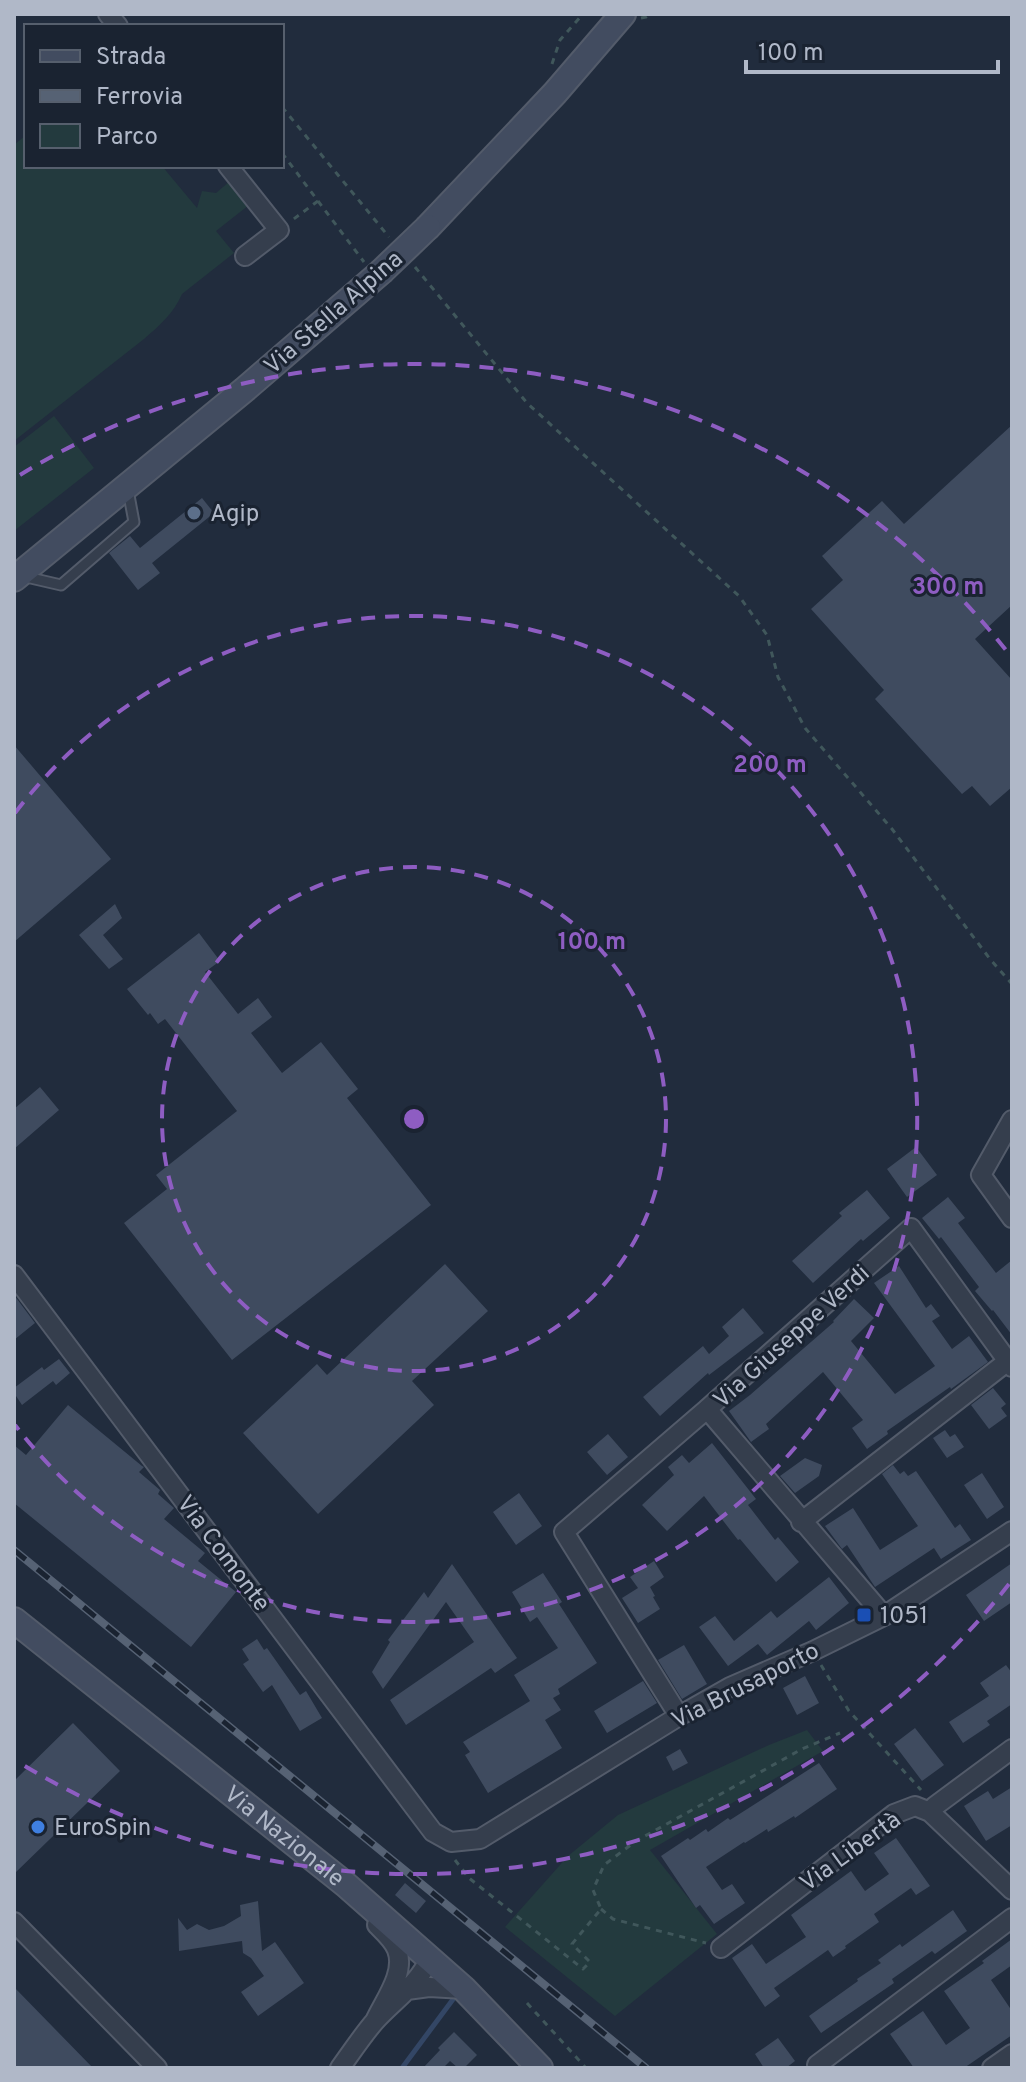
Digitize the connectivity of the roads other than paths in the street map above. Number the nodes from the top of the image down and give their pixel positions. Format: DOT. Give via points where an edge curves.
graph roads {
  1 [pos="623,14"];
  2 [pos="230,168"];
  3 [pos="245,256"];
  4 [pos="128,485"];
  5 [pos="16,577"];
  6 [pos="1012,1120"];
  7 [pos="1012,1218"];
  8 [pos="14,1275"];
  9 [pos="1010,1364"];
  10 [pos="707,1409"];
  11 [pos="801,1522"];
  12 [pos="1012,1531"];
  13 [pos="884,1616"];
  14 [pos="14,1620"];
  15 [pos="679,1716"];
  16 [pos="1012,1749"];
  17 [pos="932,1809"];
  18 [pos="433,1832"];
  19 [pos="345,1884"];
  20 [pos="1012,1890"];
  21 [pos="1012,1918"];
  22 [pos="18,1934"];
  23 [pos="721,1948"];
  24 [pos="430,1958"];
  25 [pos="398,1973"];
  26 [pos="464,1989"];
  27 [pos="407,1990"];
  28 [pos="375,2021"];
  29 [pos="1012,2054"];
  30 [pos="817,2065"];
  31 [pos="157,2068"];
  32 [pos="340,2068"];
  33 [pos="540,2068"];
  34 [pos="992,2068"];
  1 -- 4 [label="street, Via Stella Alpina, bridge" via="428,227 373,268 244,390"];
  2 -- 3 [label="street" via="279,230"];
  4 -- 5 [label="street, Via Stella Alpina"];
  4 -- 5 [label="lane" via="134,522 61,585"];
  6 -- 7 [label="street" via="981,1175"];
  8 -- 18 [label="street, Via Comonte"];
  9 -- 10 [label="street, Via Giuseppe Verdi" via="911,1228"];
  9 -- 11 [label="street"];
  10 -- 11 [label="street, Via Giuseppe Verdi"];
  10 -- 15 [label="street" via="564,1532"];
  11 -- 13 [label="street, Via Giuseppe Verdi"];
  12 -- 13 [label="street, Via Brusaporto"];
  13 -- 15 [label="street, Via Brusaporto"];
  14 -- 19 [label="street, Via Nazionale"];
  15 -- 18 [label="street, Via Brusaporto" via="480,1839 451,1842"];
  16 -- 17 [label="street"];
  17 -- 20 [label="street, Via Libertà"];
  17 -- 23 [label="street, Via Libertà" via="915,1806 894,1814"];
  19 -- 24 [label="street, Via Nazionale"];
  19 -- 25 [label="street" via="397,1947"];
  21 -- 30 [label="street"];
  22 -- 31 [label="street"];
  24 -- 25 [label="street"];
  24 -- 26 [label="street, Via Nazionale"];
  24 -- 27 [label="street"];
  25 -- 28 [label="street"];
  26 -- 27 [label="street"];
  26 -- 33 [label="street, Via Nazionale"];
  27 -- 28 [label="street"];
  28 -- 32 [label="street"];
  29 -- 34 [label="street"];
}
